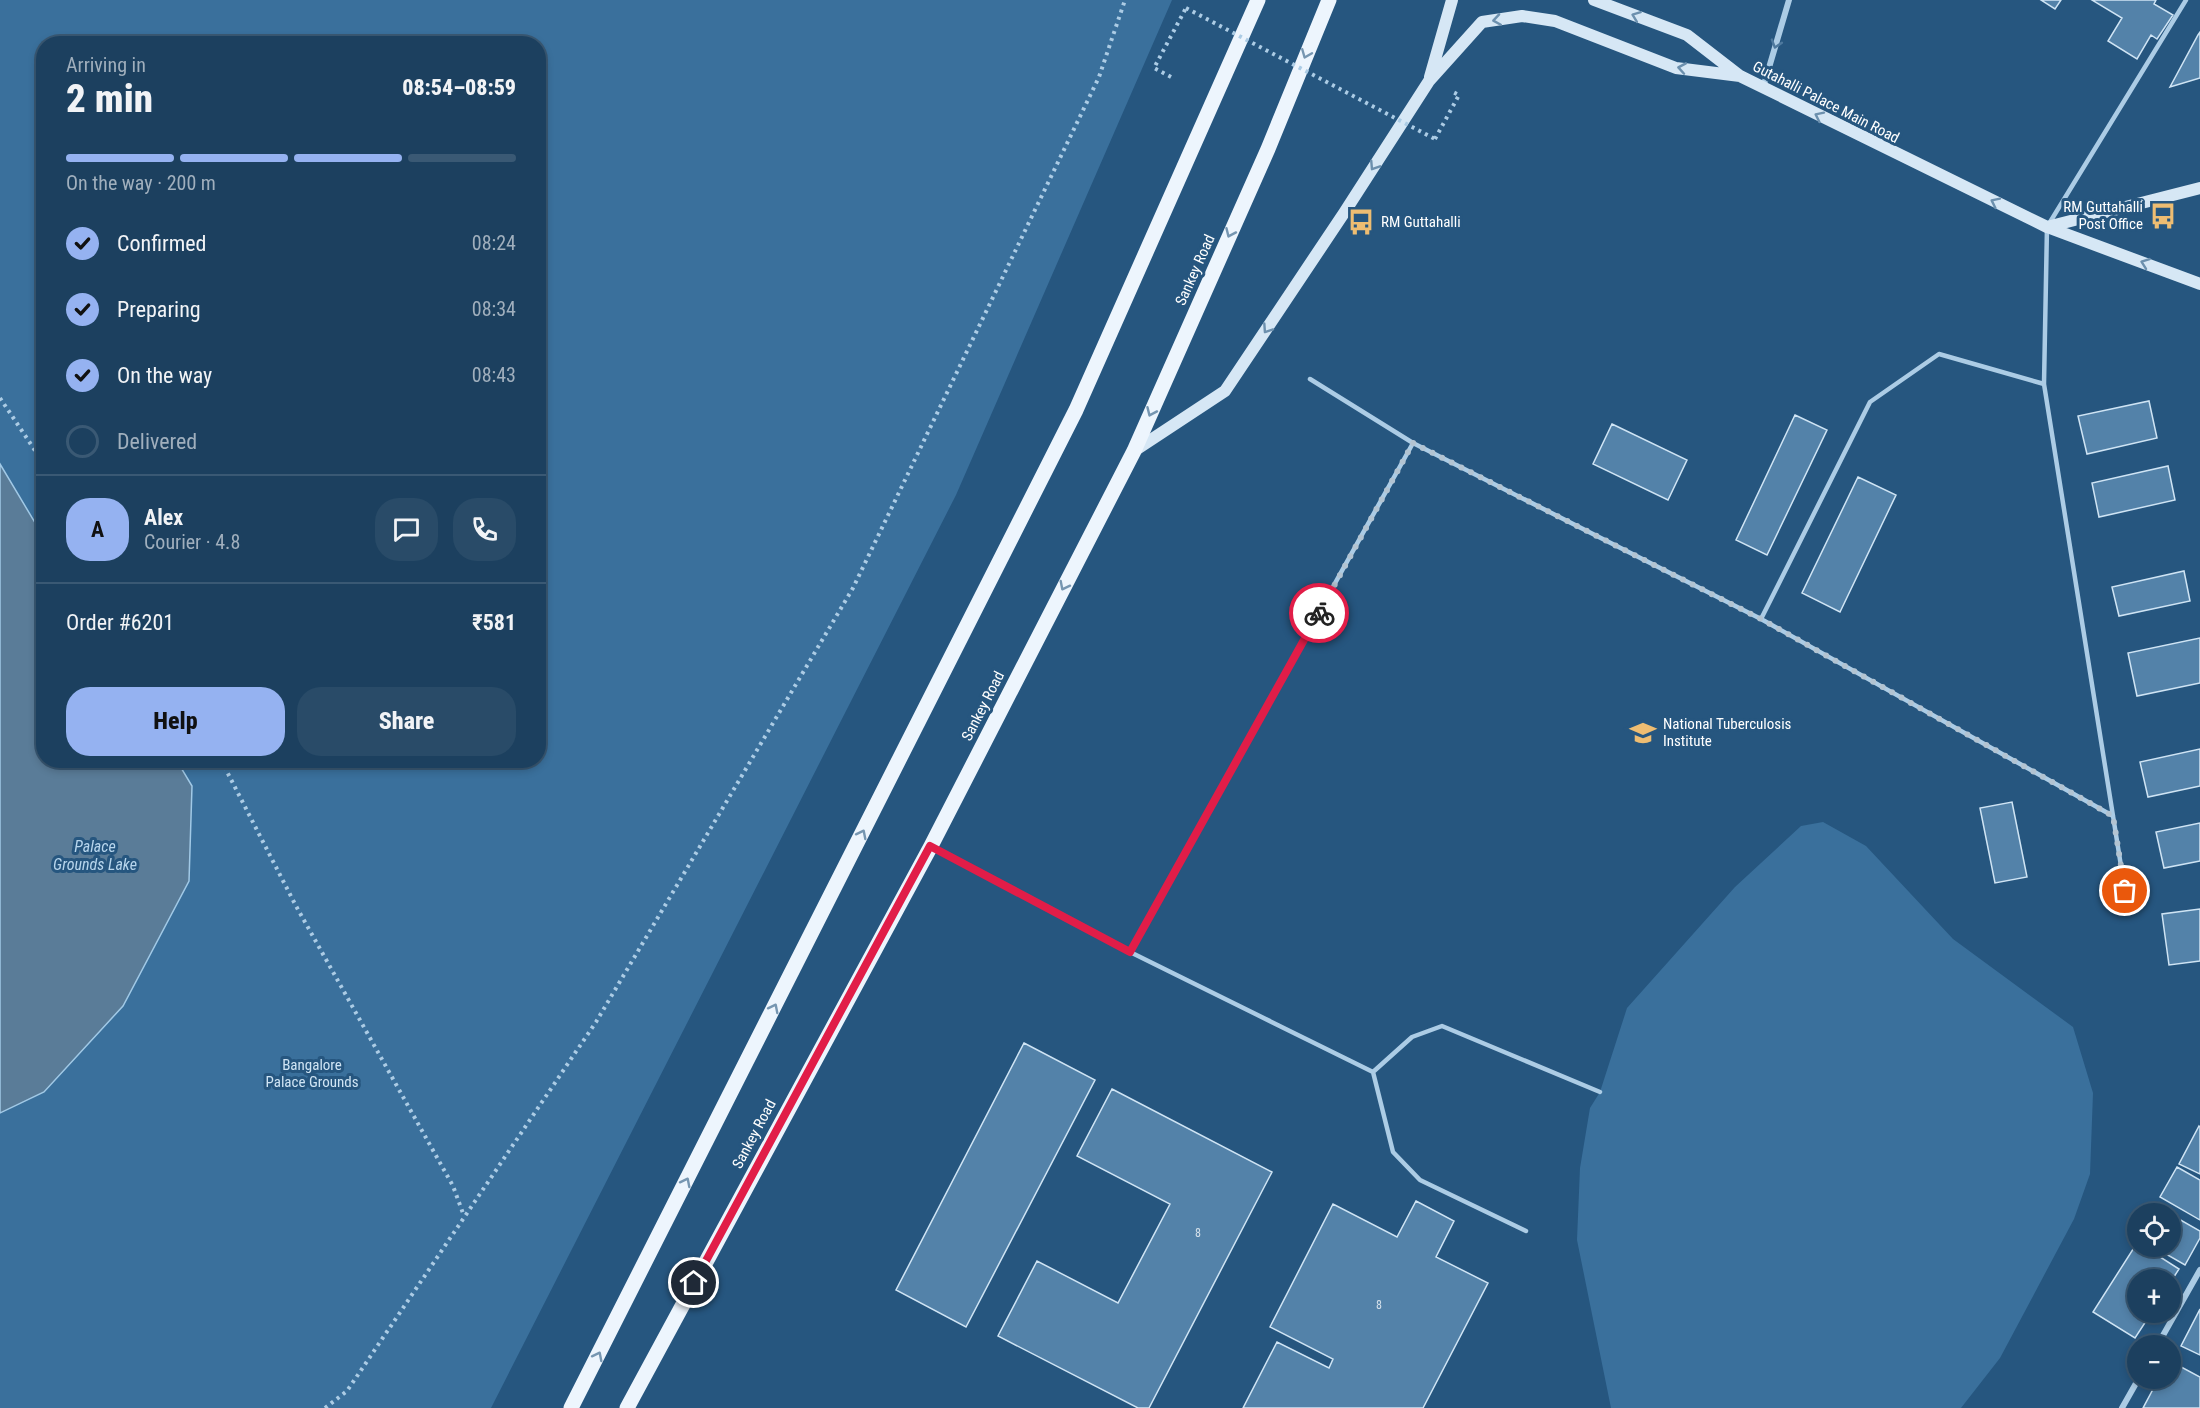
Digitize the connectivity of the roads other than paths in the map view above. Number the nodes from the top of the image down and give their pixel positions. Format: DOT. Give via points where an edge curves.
graph roads {
  1 [pos="1258,0"];
  2 [pos="1329,0"];
  3 [pos="1452,0"];
  4 [pos="1594,0"];
  5 [pos="1789,0"];
  6 [pos="2186,0"];
  7 [pos="1740,76"];
  8 [pos="1429,81"];
  9 [pos="1763,88"];
  10 [pos="2200,188"];
  11 [pos="2047,227"];
  12 [pos="2200,284"];
  13 [pos="1310,379"];
  14 [pos="2044,384"];
  15 [pos="1413,443"];
  16 [pos="1134,451"];
  17 [pos="1761,619"];
  18 [pos="2113,816"];
  19 [pos="930,846"];
  20 [pos="2125,891"];
  21 [pos="1130,952"];
  22 [pos="1373,1072"];
  23 [pos="1600,1092"];
  24 [pos="1526,1231"];
  25 [pos="2200,1270"];
  26 [pos="2163,1335"];
  27 [pos="2133,1389"];
  28 [pos="572,1408"];
  29 [pos="627,1408"];
  30 [pos="2122,1408"];
  28 -- 1 [label="main road, one-way" via="1076,410"];
  2 -- 16 [label="main road, Sankey Road, one-way"];
  3 -- 8 [label="street"];
  7 -- 4 [label="street, Gutahalli Palace Main Road, one-way" via="1687,35"];
  5 -- 9 [label="street, one-way"];
  6 -- 11 [label="lane"];
  7 -- 8 [label="street, one-way" via="1676,68 1555,21 1522,16 1482,22"];
  7 -- 9 [label="street, Gutahalli Palace Main Road"];
  8 -- 16 [label="street, one-way" via="1225,392"];
  11 -- 9 [label="street, Gutahalli Palace Main Road, one-way"];
  10 -- 11 [label="street"];
  12 -- 11 [label="street, Gutahalli Palace Main Road, one-way"];
  11 -- 14 [label="lane"];
  13 -- 15 [label="lane"];
  14 -- 17 [label="lane" via="1939,354 1870,402"];
  14 -- 18 [label="lane"];
  15 -- 17 [label="lane"];
  15 -- 21 [label="lane"];
  16 -- 19 [label="main road, Sankey Road, one-way"];
  17 -- 18 [label="lane"];
  18 -- 20 [label="lane"];
  19 -- 21 [label="lane"];
  19 -- 29 [label="main road, Sankey Road"];
  21 -- 22 [label="lane"];
  22 -- 23 [label="lane" via="1412,1037 1442,1026"];
  22 -- 24 [label="lane" via="1393,1152 1420,1180"];
  25 -- 26 [label="street"];
  27 -- 30 [label="street"];
}
